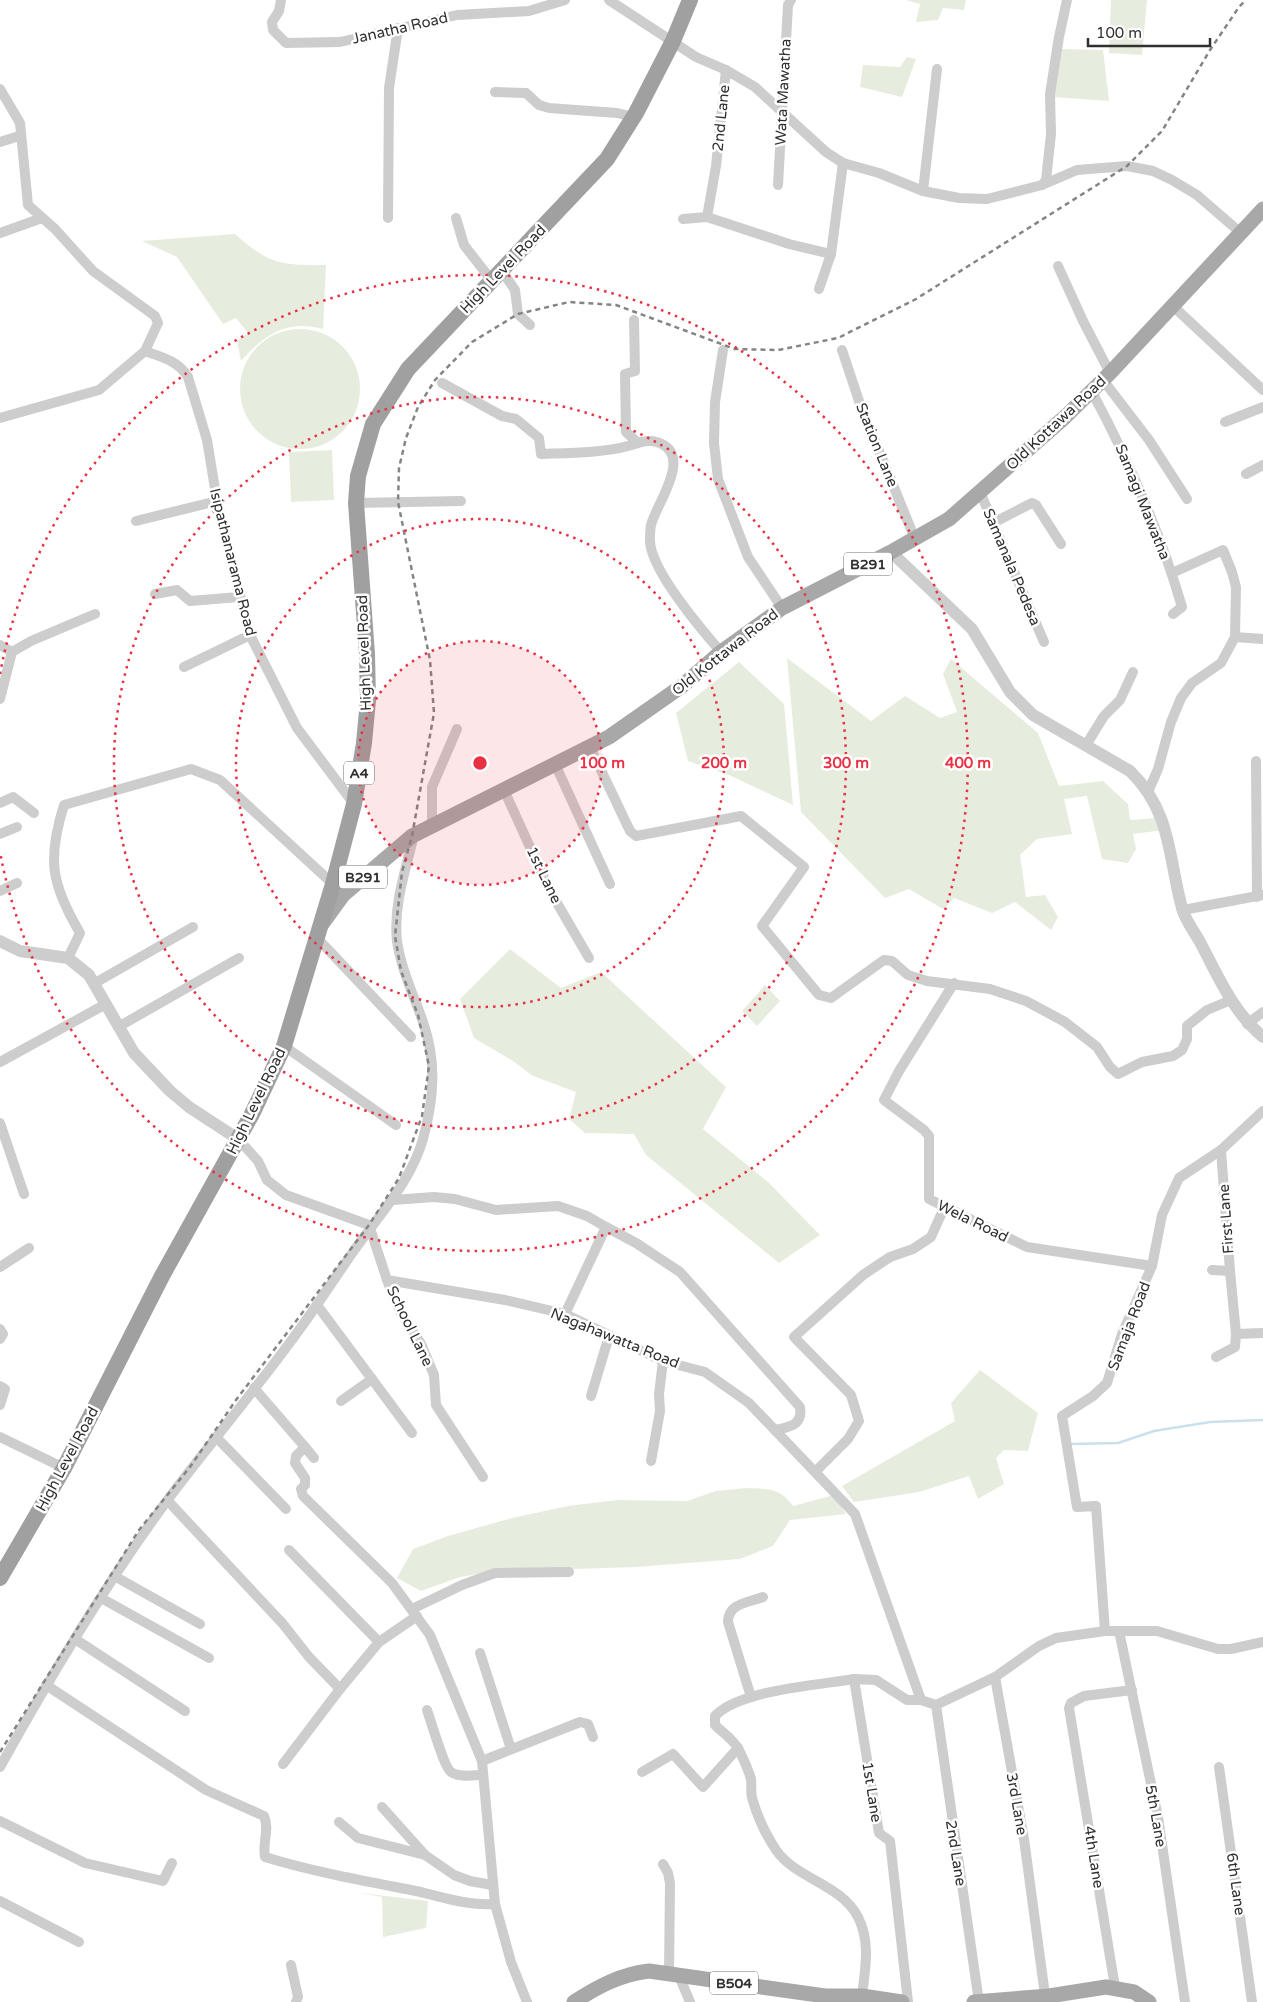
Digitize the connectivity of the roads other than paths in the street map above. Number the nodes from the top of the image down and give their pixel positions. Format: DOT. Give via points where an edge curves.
graph roads {
  1 [pos="280,0"];
  2 [pos="559,0"];
  3 [pos="564,0"];
  4 [pos="609,0"];
  5 [pos="690,0"];
  6 [pos="791,0"];
  7 [pos="1068,0"];
  8 [pos="398,28"];
  9 [pos="673,41"];
  10 [pos="937,69"];
  11 [pos="726,70"];
  12 [pos="0,89"];
  13 [pos="495,92"];
  14 [pos="782,109"];
  15 [pos="634,117"];
  16 [pos="20,136"];
  17 [pos="0,142"];
  18 [pos="843,163"];
  19 [pos="778,185"];
  20 [pos="1042,185"];
  21 [pos="923,191"];
  22 [pos="1263,209"];
  23 [pos="707,217"];
  24 [pos="42,218"];
  25 [pos="388,218"];
  26 [pos="456,218"];
  27 [pos="683,220"];
  28 [pos="0,233"];
  29 [pos="1242,234"];
  30 [pos="831,254"];
  31 [pos="1058,266"];
  32 [pos="497,276"];
  33 [pos="819,289"];
  34 [pos="1174,307"];
  35 [pos="634,320"];
  36 [pos="530,324"];
  37 [pos="723,350"];
  38 [pos="842,350"];
  39 [pos="145,351"];
  40 [pos="1101,381"];
  41 [pos="442,383"];
  42 [pos="1263,390"];
  43 [pos="1263,407"];
  44 [pos="0,418"];
  45 [pos="1225,422"];
  46 [pos="637,442"];
  47 [pos="1263,465"];
  48 [pos="1246,474"];
  49 [pos="980,492"];
  50 [pos="1187,499"];
  51 [pos="217,501"];
  52 [pos="461,501"];
  53 [pos="356,503"];
  54 [pos="136,521"];
  55 [pos="993,523"];
  56 [pos="915,539"];
  57 [pos="1061,544"];
  58 [pos="891,552"];
  59 [pos="1172,573"];
  60 [pos="155,594"];
  61 [pos="239,597"];
  62 [pos="782,608"];
  63 [pos="95,614"];
  64 [pos="1173,614"];
  65 [pos="250,635"];
  66 [pos="1235,637"];
  67 [pos="1263,639"];
  68 [pos="1044,642"];
  69 [pos="0,645"];
  70 [pos="12,652"];
  71 [pos="721,652"];
  72 [pos="184,666"];
  73 [pos="1133,672"];
  74 [pos="0,699"];
  75 [pos="457,729"];
  76 [pos="1086,744"];
  77 [pos="590,747"];
  78 [pos="1256,761"];
  79 [pos="555,764"];
  80 [pos="504,790"];
  81 [pos="1148,792"];
  82 [pos="0,803"];
  83 [pos="354,804"];
  84 [pos="34,813"];
  85 [pos="432,826"];
  86 [pos="17,827"];
  87 [pos="0,834"];
  88 [pos="414,835"];
  89 [pos="17,883"];
  90 [pos="333,884"];
  91 [pos="610,884"];
  92 [pos="0,891"];
  93 [pos="1260,896"];
  94 [pos="1182,910"];
  95 [pos="193,927"];
  96 [pos="320,932"];
  97 [pos="0,941"];
  98 [pos="68,958"];
  99 [pos="239,958"];
  100 [pos="589,958"];
  101 [pos="95,983"];
  102 [pos="954,983"];
  103 [pos="1231,1000"];
  104 [pos="106,1004"];
  105 [pos="1263,1012"];
  106 [pos="1247,1024"];
  107 [pos="118,1027"];
  108 [pos="411,1037"];
  109 [pos="1263,1037"];
  110 [pos="284,1046"];
  111 [pos="0,1062"];
  112 [pos="1263,1111"];
  113 [pos="0,1123"];
  114 [pos="396,1125"];
  115 [pos="238,1139"];
  116 [pos="1221,1150"];
  117 [pos="24,1194"];
  118 [pos="393,1200"];
  119 [pos="944,1208"];
  120 [pos="606,1227"];
  121 [pos="370,1229"];
  122 [pos="29,1248"];
  123 [pos="0,1266"];
  124 [pos="1152,1266"];
  125 [pos="1212,1270"];
  126 [pos="1230,1271"];
  127 [pos="387,1280"];
  128 [pos="317,1305"];
  129 [pos="565,1314"];
  130 [pos="0,1329"];
  131 [pos="1263,1333"];
  132 [pos="1236,1334"];
  133 [pos="609,1336"];
  134 [pos="0,1339"];
  135 [pos="1216,1357"];
  136 [pos="663,1361"];
  137 [pos="372,1379"];
  138 [pos="0,1386"];
  139 [pos="254,1388"];
  140 [pos="591,1396"];
  141 [pos="341,1401"];
  142 [pos="0,1405"];
  143 [pos="775,1430"];
  144 [pos="412,1433"];
  145 [pos="0,1437"];
  146 [pos="216,1437"];
  147 [pos="305,1447"];
  148 [pos="314,1458"];
  149 [pos="652,1461"];
  150 [pos="64,1468"];
  151 [pos="816,1471"];
  152 [pos="483,1478"];
  153 [pos="168,1501"];
  154 [pos="286,1509"];
  155 [pos="289,1550"];
  156 [pos="569,1572"];
  157 [pos="116,1577"];
  158 [pos="0,1578"];
  159 [pos="763,1597"];
  160 [pos="101,1598"];
  161 [pos="414,1612"];
  162 [pos="200,1624"];
  163 [pos="1105,1631"];
  164 [pos="1119,1631"];
  165 [pos="75,1639"];
  166 [pos="380,1642"];
  167 [pos="1263,1642"];
  168 [pos="480,1653"];
  169 [pos="209,1658"];
  170 [pos="994,1677"];
  171 [pos="854,1679"];
  172 [pos="46,1685"];
  173 [pos="340,1689"];
  174 [pos="1132,1690"];
  175 [pos="751,1696"];
  176 [pos="921,1700"];
  177 [pos="936,1705"];
  178 [pos="427,1710"];
  179 [pos="185,1711"];
  180 [pos="593,1737"];
  181 [pos="738,1748"];
  182 [pos="511,1749"];
  183 [pos="482,1761"];
  184 [pos="283,1764"];
  185 [pos="0,1767"];
  186 [pos="1219,1767"];
  187 [pos="642,1772"];
  188 [pos="483,1774"];
  189 [pos="382,1807"];
  190 [pos="0,1821"];
  191 [pos="339,1822"];
  192 [pos="425,1855"];
  193 [pos="172,1863"];
  194 [pos="662,1864"];
  195 [pos="492,1884"];
  196 [pos="0,1901"];
  197 [pos="495,1904"];
  198 [pos="79,1942"];
  199 [pos="291,1965"];
  200 [pos="674,1975"];
  201 [pos="1115,1988"];
  202 [pos="866,1998"];
  203 [pos="1048,1998"];
  204 [pos="296,2002"];
  205 [pos="527,2002"];
  206 [pos="574,2002"];
  207 [pos="690,2002"];
  208 [pos="902,2002"];
  209 [pos="908,2002"];
  210 [pos="974,2002"];
  211 [pos="979,2002"];
  212 [pos="1149,2002"];
  213 [pos="1185,2002"];
  214 [pos="1252,2002"];
  1 -- 8 [label="street, Janatha Road" via="280,10 272,22 273,30 286,43 340,42"];
  2 -- 3 [label="street, Janatha Road"];
  2 -- 8 [label="street, Janatha Road" via="528,11 457,15"];
  4 -- 9 [label="street"];
  5 -- 9 [label="highway, High Level Road / A4"];
  6 -- 14 [label="street, Wata Mawatha" via="788,5"];
  7 -- 20 [label="street" via="1058,37 1050,94 1051,134 1046,180"];
  8 -- 25 [label="street" via="389,88"];
  9 -- 11 [label="street" via="696,57"];
  9 -- 15 [label="highway, High Level Road / A4"];
  10 -- 21 [label="street"];
  11 -- 14 [label="street" via="755,87"];
  11 -- 23 [label="street, 2nd Lane"];
  12 -- 16 [label="street" via="20,123"];
  13 -- 15 [label="street" via="526,93 539,105 549,108"];
  14 -- 18 [label="street" via="826,152"];
  14 -- 19 [label="street, Wata Mawatha"];
  15 -- 32 [label="highway, High Level Road / A4" via="607,159"];
  16 -- 17 [label="street"];
  16 -- 24 [label="street" via="28,205"];
  18 -- 21 [label="street" via="879,172"];
  18 -- 30 [label="street"];
  20 -- 21 [label="street" via="986,199"];
  20 -- 29 [label="street" via="1077,170 1126,166 1153,171 1197,195"];
  22 -- 29 [label="main road, Old Kottawa Road / B291"];
  23 -- 27 [label="street"];
  23 -- 30 [label="street"];
  24 -- 28 [label="street"];
  24 -- 39 [label="street" via="93,271 155,316 158,323"];
  26 -- 32 [label="street" via="464,245"];
  29 -- 34 [label="main road, Old Kottawa Road / B291"];
  30 -- 33 [label="street"];
  31 -- 40 [label="street" via="1082,321"];
  32 -- 36 [label="street" via="515,290 518,314"];
  32 -- 53 [label="highway, High Level Road / A4" via="408,370 386,400 368,438 358,476"];
  34 -- 40 [label="main road, Old Kottawa Road / B291"];
  34 -- 42 [label="street"];
  35 -- 46 [label="street" via="636,371 625,374 626,432"];
  37 -- 62 [label="street" via="714,443 718,479 748,557"];
  38 -- 56 [label="street, Station Lane" via="860,404"];
  39 -- 44 [label="street" via="99,390"];
  39 -- 51 [label="street, Isipathanarama Road" via="175,363 188,377 207,440"];
  40 -- 49 [label="main road, Old Kottawa Road / B291"];
  40 -- 50 [label="street" via="1149,440"];
  40 -- 59 [label="street, Samagi Mawatha" via="1116,436 1146,502"];
  41 -- 46 [label="street" via="502,416 516,419 539,438 541,454 619,447"];
  43 -- 45 [label="street"];
  46 -- 71 [label="street" via="657,442 672,454 673,467 668,488 651,525 650,543 671,587"];
  47 -- 48 [label="street"];
  49 -- 55 [label="street, Samanala Pedesa"];
  49 -- 56 [label="main road, Old Kottawa Road / B291" via="949,519"];
  51 -- 54 [label="street"];
  51 -- 61 [label="street, Isipathanarama Road"];
  52 -- 53 [label="street"];
  53 -- 83 [label="highway, High Level Road / A4" via="368,700"];
  55 -- 57 [label="street" via="1032,503"];
  55 -- 68 [label="street, Samanala Pedesa"];
  56 -- 58 [label="main road, Old Kottawa Road / B291"];
  58 -- 62 [label="main road, Old Kottawa Road / B291"];
  58 -- 76 [label="street" via="972,629 1010,692 1033,714"];
  59 -- 64 [label="street, Samagi Mawatha" via="1182,607"];
  59 -- 66 [label="street" via="1222,550 1236,587"];
  60 -- 61 [label="street" via="177,590 190,601"];
  61 -- 65 [label="street, Isipathanarama Road"];
  62 -- 71 [label="main road, Old Kottawa Road / B291"];
  63 -- 70 [label="street"];
  65 -- 72 [label="street"];
  65 -- 83 [label="street, Isipathanarama Road" via="297,728"];
  66 -- 67 [label="street"];
  66 -- 81 [label="street" via="1221,663 1192,683 1181,698"];
  69 -- 70 [label="street"];
  70 -- 74 [label="street"];
  71 -- 77 [label="main road, Old Kottawa Road / B291" via="682,686"];
  73 -- 76 [label="street" via="1120,700 1104,716"];
  75 -- 85 [label="street" via="432,787"];
  76 -- 81 [label="street" via="1130,771"];
  77 -- 79 [label="main road, Old Kottawa Road / B291"];
  77 -- 102 [label="street" via="630,831 636,836 741,816 804,867 762,926 819,995 830,998 884,960 892,961 908,975 927,981"];
  78 -- 93 [label="street"];
  79 -- 80 [label="main road, Old Kottawa Road / B291"];
  79 -- 91 [label="street"];
  80 -- 85 [label="main road, Old Kottawa Road / B291"];
  80 -- 100 [label="street, 1st Lane" via="550,891"];
  81 -- 94 [label="street" via="1167,832"];
  82 -- 84 [label="street" via="13,797"];
  83 -- 90 [label="highway, High Level Road / A4"];
  85 -- 88 [label="main road, Old Kottawa Road / B291"];
  86 -- 87 [label="street"];
  88 -- 96 [label="main road, Old Kottawa Road / B291" via="343,895"];
  88 -- 118 [label="street" via="398,903 397,938 400,957 425,1026 434,1093 415,1161"];
  89 -- 92 [label="street"];
  90 -- 96 [label="highway, High Level Road / A4"];
  90 -- 98 [label="street" via="220,780 191,769 64,805 54,835 54,875 65,908 80,932"];
  93 -- 94 [label="street"];
  94 -- 103 [label="street"];
  95 -- 101 [label="street"];
  96 -- 108 [label="street"];
  96 -- 110 [label="highway, High Level Road / A4"];
  97 -- 98 [label="street" via="20,951"];
  98 -- 101 [label="street"];
  99 -- 107 [label="street"];
  101 -- 104 [label="street"];
  102 -- 103 [label="street" via="990,988 1026,1001 1065,1022 1097,1047 1118,1074 1142,1062 1173,1056 1182,1050 1187,1039 1187,1026 1207,1010"];
  102 -- 119 [label="street, Wela Road" via="898,1071 884,1100 930,1136 929,1199"];
  103 -- 106 [label="street"];
  104 -- 107 [label="street"];
  104 -- 111 [label="street"];
  105 -- 106 [label="street"];
  106 -- 109 [label="street"];
  107 -- 115 [label="street" via="134,1053 170,1091 189,1108"];
  110 -- 114 [label="street"];
  110 -- 115 [label="highway, High Level Road / A4"];
  112 -- 116 [label="street, Samaja Road"];
  113 -- 117 [label="street"];
  115 -- 121 [label="street" via="258,1161 267,1180 286,1195 369,1225"];
  115 -- 150 [label="highway, High Level Road / A4" via="162,1276"];
  116 -- 124 [label="street, Samaja Road" via="1179,1178 1162,1215"];
  116 -- 126 [label="street, First Lane"];
  118 -- 120 [label="street" via="434,1197 496,1210 558,1206"];
  118 -- 121 [label="street"];
  119 -- 124 [label="street, Wela Road" via="1027,1247"];
  119 -- 151 [label="street" via="931,1237 890,1257 863,1275 794,1337 850,1394 859,1421 848,1440"];
  120 -- 129 [label="street"];
  120 -- 143 [label="street" via="680,1272 800,1407 802,1416 798,1422"];
  121 -- 127 [label="street"];
  121 -- 128 [label="street"];
  122 -- 123 [label="street"];
  124 -- 163 [label="street, Samaja Road" via="1122,1334 1107,1383 1062,1416 1077,1507 1096,1506"];
  125 -- 126 [label="street, First Lane"];
  126 -- 132 [label="street"];
  127 -- 129 [label="street, Nagahawatta Road"];
  127 -- 152 [label="street, School Lane" via="434,1375 436,1405"];
  128 -- 137 [label="street"];
  128 -- 139 [label="street"];
  129 -- 133 [label="street, Nagahawatta Road"];
  130 -- 134 [label="street" via="3,1334"];
  131 -- 132 [label="street"];
  132 -- 135 [label="street" via="1235,1347"];
  133 -- 136 [label="street, Nagahawatta Road"];
  133 -- 140 [label="street"];
  136 -- 143 [label="street, Nagahawatta Road" via="705,1372 715,1378 749,1404"];
  136 -- 149 [label="street" via="660,1412"];
  137 -- 141 [label="street"];
  137 -- 144 [label="street"];
  138 -- 142 [label="street" via="5,1389"];
  139 -- 146 [label="street"];
  139 -- 147 [label="street"];
  143 -- 151 [label="street, Nagahawatta Road"];
  145 -- 150 [label="street"];
  146 -- 153 [label="street"];
  146 -- 154 [label="street"];
  147 -- 148 [label="street"];
  147 -- 161 [label="street" via="296,1456 295,1463 305,1478 301,1489 303,1496 392,1583"];
  150 -- 158 [label="highway, High Level Road / A4"];
  151 -- 176 [label="street, Nagahawatta Road" via="855,1514"];
  153 -- 157 [label="street"];
  153 -- 173 [label="street"];
  155 -- 166 [label="street"];
  156 -- 161 [label="street" via="495,1573 462,1585"];
  157 -- 160 [label="street"];
  157 -- 162 [label="street"];
  159 -- 175 [label="street" via="732,1608 728,1613"];
  160 -- 165 [label="street"];
  160 -- 169 [label="street"];
  161 -- 166 [label="street"];
  161 -- 183 [label="street" via="430,1635"];
  163 -- 164 [label="street"];
  163 -- 170 [label="street" via="1056,1638 1038,1646"];
  164 -- 167 [label="street" via="1156,1631 1218,1649"];
  164 -- 174 [label="street, 5th Lane"];
  165 -- 172 [label="street"];
  165 -- 179 [label="street"];
  166 -- 173 [label="street"];
  168 -- 182 [label="street"];
  170 -- 177 [label="street"];
  170 -- 203 [label="street, 3rd Lane" via="1024,1839"];
  171 -- 175 [label="street"];
  171 -- 176 [label="street" via="876,1680 907,1700"];
  171 -- 209 [label="street, 1st Lane" via="879,1833 890,1842"];
  172 -- 185 [label="street"];
  172 -- 197 [label="street" via="206,1790 264,1816 268,1825 263,1846 265,1857 460,1903"];
  173 -- 184 [label="street"];
  174 -- 201 [label="street, 4th Lane" via="1084,1696 1071,1702 1069,1708"];
  174 -- 213 [label="street, 5th Lane" via="1158,1817"];
  175 -- 181 [label="street" via="722,1709 715,1716 716,1725"];
  176 -- 177 [label="street"];
  177 -- 211 [label="street, 2nd Lane"];
  178 -- 188 [label="street" via="451,1772"];
  180 -- 182 [label="street" via="588,1724 580,1722"];
  181 -- 187 [label="street" via="703,1786 673,1754"];
  181 -- 202 [label="street" via="751,1779 752,1799 759,1819 776,1849 784,1860 843,1899 858,1917 866,1949"];
  182 -- 183 [label="street"];
  183 -- 188 [label="street"];
  186 -- 214 [label="street, 6th Lane"];
  188 -- 195 [label="street"];
  189 -- 192 [label="street"];
  190 -- 193 [label="street" via="85,1863 163,1881"];
  191 -- 192 [label="street" via="358,1838"];
  192 -- 195 [label="street" via="454,1875"];
  194 -- 200 [label="street" via="670,1883"];
  195 -- 197 [label="street"];
  196 -- 198 [label="street"];
  197 -- 205 [label="street" via="511,1962"];
  199 -- 204 [label="street" via="298,1997"];
  200 -- 202 [label="main road, B504" via="825,1996"];
  200 -- 206 [label="main road, B504" via="649,1971 632,1973"];
  200 -- 207 [label="street"];
  201 -- 203 [label="main road"];
  201 -- 212 [label="main road" via="1134,1992"];
  202 -- 208 [label="main road, B504"];
  203 -- 211 [label="main road"];
  210 -- 211 [label="main road"];
}
